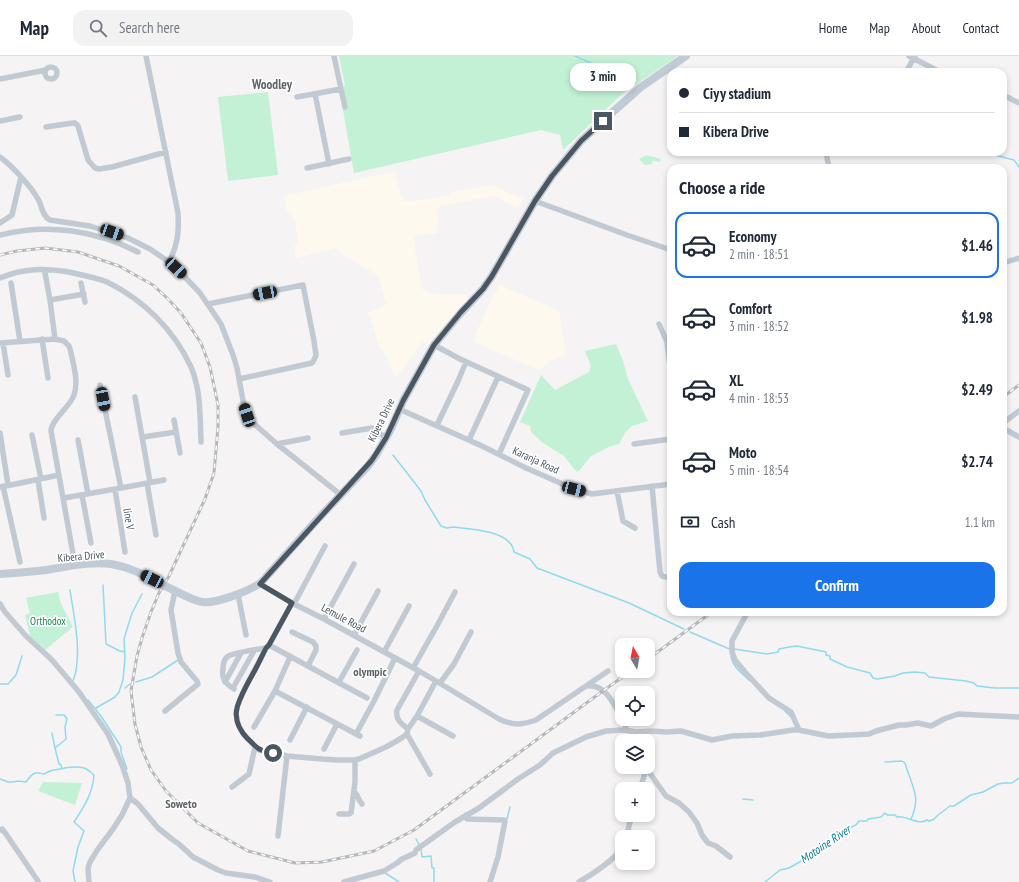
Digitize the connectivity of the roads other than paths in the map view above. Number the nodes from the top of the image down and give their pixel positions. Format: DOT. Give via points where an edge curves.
graph roads {
  1 [pos="146,56"];
  2 [pos="334,56"];
  3 [pos="686,56"];
  4 [pos="912,57"];
  5 [pos="669,68"];
  6 [pos="908,68"];
  7 [pos="933,68"];
  8 [pos="667,69"];
  9 [pos="46,70"];
  10 [pos="0,79"];
  11 [pos="341,89"];
  12 [pos="315,94"];
  13 [pos="297,97"];
  14 [pos="1007,97"];
  15 [pos="1019,103"];
  16 [pos="345,107"];
  17 [pos="20,117"];
  18 [pos="0,121"];
  19 [pos="46,127"];
  20 [pos="166,152"];
  21 [pos="0,157"];
  22 [pos="349,159"];
  23 [pos="329,164"];
  24 [pos="307,168"];
  25 [pos="21,178"];
  26 [pos="535,201"];
  27 [pos="0,223"];
  28 [pos="0,235"];
  29 [pos="667,249"];
  30 [pos="138,252"];
  31 [pos="1019,258"];
  32 [pos="169,262"];
  33 [pos="1007,262"];
  34 [pos="45,273"];
  35 [pos="0,278"];
  36 [pos="81,282"];
  37 [pos="11,283"];
  38 [pos="84,294"];
  39 [pos="50,300"];
  40 [pos="85,302"];
  41 [pos="208,304"];
  42 [pos="659,324"];
  43 [pos="55,339"];
  44 [pos="42,340"];
  45 [pos="20,341"];
  46 [pos="667,342"];
  47 [pos="2,343"];
  48 [pos="434,345"];
  49 [pos="466,362"];
  50 [pos="8,375"];
  51 [pos="498,377"];
  52 [pos="48,378"];
  53 [pos="239,379"];
  54 [pos="100,384"];
  55 [pos="135,397"];
  56 [pos="399,409"];
  57 [pos="1019,410"];
  58 [pos="174,420"];
  59 [pos="1007,420"];
  60 [pos="437,425"];
  61 [pos="1007,430"];
  62 [pos="176,432"];
  63 [pos="0,433"];
  64 [pos="342,433"];
  65 [pos="32,435"];
  66 [pos="1018,435"];
  67 [pos="143,437"];
  68 [pos="308,438"];
  69 [pos="386,438"];
  70 [pos="78,440"];
  71 [pos="469,440"];
  72 [pos="667,440"];
  73 [pos="201,442"];
  74 [pos="277,444"];
  75 [pos="634,444"];
  76 [pos="180,452"];
  77 [pos="499,454"];
  78 [pos="59,476"];
  79 [pos="39,479"];
  80 [pos="164,480"];
  81 [pos="149,482"];
  82 [pos="667,484"];
  83 [pos="4,486"];
  84 [pos="652,486"];
  85 [pos="118,489"];
  86 [pos="617,491"];
  87 [pos="85,495"];
  88 [pos="341,495"];
  89 [pos="64,498"];
  90 [pos="44,518"];
  91 [pos="635,528"];
  92 [pos="156,535"];
  93 [pos="91,543"];
  94 [pos="325,546"];
  95 [pos="125,552"];
  96 [pos="20,562"];
  97 [pos="354,564"];
  98 [pos="75,565"];
  99 [pos="0,574"];
  100 [pos="667,577"];
  101 [pos="260,584"];
  102 [pos="175,591"];
  103 [pos="378,591"];
  104 [pos="454,592"];
  105 [pos="238,594"];
  106 [pos="0,604"];
  107 [pos="293,604"];
  108 [pos="409,606"];
  109 [pos="745,616"];
  110 [pos="324,619"];
  111 [pos="292,632"];
  112 [pos="471,632"];
  113 [pos="246,635"];
  114 [pos="354,635"];
  115 [pos="267,646"];
  116 [pos="254,650"];
  117 [pos="357,650"];
  118 [pos="384,652"];
  119 [pos="241,653"];
  120 [pos="290,657"];
  121 [pos="395,658"];
  122 [pos="308,666"];
  123 [pos="416,669"];
  124 [pos="608,671"];
  125 [pos="225,682"];
  126 [pos="338,682"];
  127 [pos="438,682"];
  128 [pos="586,686"];
  129 [pos="274,691"];
  130 [pos="367,698"];
  131 [pos="615,704"];
  132 [pos="307,707"];
  133 [pos="165,711"];
  134 [pos="417,716"];
  135 [pos="1019,717"];
  136 [pos="337,724"];
  137 [pos="626,726"];
  138 [pos="254,727"];
  139 [pos="625,730"];
  140 [pos="799,730"];
  141 [pos="408,732"];
  142 [pos="636,732"];
  143 [pos="453,736"];
  144 [pos="290,740"];
  145 [pos="255,747"];
  146 [pos="324,749"];
  147 [pos="287,756"];
  148 [pos="355,760"];
  149 [pos="430,774"];
  150 [pos="650,774"];
  151 [pos="232,787"];
  152 [pos="354,792"];
  153 [pos="130,798"];
  154 [pos="362,804"];
  155 [pos="339,814"];
  156 [pos="466,815"];
  157 [pos="0,830"];
  158 [pos="278,836"];
  159 [pos="615,857"];
  160 [pos="730,857"];
  161 [pos="38,881"];
  162 [pos="89,882"];
  163 [pos="270,882"];
  164 [pos="344,882"];
  165 [pos="490,882"];
  166 [pos="579,882"];
  1 -- 20 [label="street"];
  2 -- 11 [label="street"];
  3 -- 5 [label="street, Kibera Drive"];
  4 -- 6 [label="street"];
  4 -- 7 [label="street"];
  8 -- 26 [label="street, Kibera Drive" via="639,89 581,141"];
  9 -- 10 [label="street"];
  11 -- 12 [label="street"];
  11 -- 16 [label="street"];
  12 -- 13 [label="street"];
  12 -- 23 [label="street"];
  14 -- 15 [label="street"];
  17 -- 18 [label="street"];
  19 -- 20 [label="street" via="75,123 88,160 99,169"];
  20 -- 32 [label="street" via="179,220 178,241"];
  21 -- 25 [label="street"];
  22 -- 23 [label="street"];
  23 -- 24 [label="street"];
  25 -- 27 [label="street" via="12,215"];
  25 -- 32 [label="street" via="38,199 47,219 90,226 128,238"];
  26 -- 29 [label="street"];
  26 -- 48 [label="street, Kibera Drive" via="483,289"];
  28 -- 30 [label="street" via="35,229 69,230 111,240"];
  31 -- 33 [label="street"];
  32 -- 41 [label="street"];
  34 -- 39 [label="street"];
  35 -- 73 [label="street" via="21,271 42,269 80,274 106,282 145,306 170,333 191,368 199,397"];
  36 -- 38 [label="street"];
  37 -- 45 [label="street"];
  38 -- 39 [label="street"];
  38 -- 40 [label="street"];
  39 -- 43 [label="street"];
  41 -- 53 [label="street" via="227,338"];
  41 -- 53 [label="street" via="304,285 316,355 312,363"];
  42 -- 46 [label="street"];
  43 -- 44 [label="street"];
  43 -- 78 [label="street" via="69,346 76,381 76,390 71,402 51,428"];
  44 -- 45 [label="street"];
  44 -- 52 [label="street"];
  45 -- 47 [label="street"];
  47 -- 50 [label="street"];
  48 -- 49 [label="street"];
  48 -- 56 [label="street, Kibera Drive"];
  49 -- 51 [label="street"];
  49 -- 60 [label="street"];
  51 -- 71 [label="street"];
  51 -- 77 [label="street" via="528,390"];
  53 -- 74 [label="street" via="247,415"];
  54 -- 85 [label="street, line V"];
  55 -- 67 [label="street"];
  56 -- 60 [label="street, Karanja Road"];
  56 -- 69 [label="street, Kibera Drive"];
  57 -- 59 [label="street"];
  58 -- 62 [label="street"];
  60 -- 71 [label="street, Karanja Road"];
  61 -- 66 [label="street"];
  62 -- 67 [label="street"];
  62 -- 76 [label="street"];
  63 -- 83 [label="street"];
  64 -- 69 [label="street" via="372,428"];
  65 -- 79 [label="street"];
  67 -- 81 [label="street"];
  68 -- 74 [label="street"];
  69 -- 88 [label="street, Kibera Drive" via="368,466"];
  70 -- 87 [label="street"];
  71 -- 77 [label="street, Karanja Road"];
  72 -- 75 [label="street"];
  74 -- 88 [label="street"];
  77 -- 86 [label="street, Karanja Road" via="574,489 592,494"];
  78 -- 79 [label="street"];
  78 -- 89 [label="street"];
  79 -- 83 [label="street"];
  79 -- 90 [label="street"];
  80 -- 81 [label="street"];
  81 -- 85 [label="street"];
  81 -- 92 [label="street"];
  82 -- 84 [label="street, Karanja Road"];
  83 -- 96 [label="street"];
  84 -- 86 [label="street, Karanja Road"];
  84 -- 100 [label="street" via="660,572 662,576"];
  85 -- 87 [label="street"];
  85 -- 95 [label="street, line V"];
  86 -- 91 [label="street" via="623,521"];
  87 -- 89 [label="street"];
  87 -- 93 [label="street"];
  88 -- 101 [label="street, Kibera Drive"];
  89 -- 98 [label="street"];
  94 -- 107 [label="street"];
  97 -- 110 [label="street"];
  98 -- 99 [label="street, Kibera Drive"];
  98 -- 102 [label="street, Kibera Drive" via="118,565"];
  101 -- 105 [label="street, Kibera Drive"];
  101 -- 107 [label="street, Lemule Road"];
  102 -- 105 [label="street, Kibera Drive" via="203,602"];
  102 -- 133 [label="street" via="171,610 178,653 181,662 198,684"];
  103 -- 114 [label="street"];
  104 -- 123 [label="street"];
  105 -- 113 [label="street"];
  106 -- 153 [label="street" via="26,636 49,657 79,692 104,728 122,765"];
  107 -- 110 [label="street, Lemule Road"];
  107 -- 115 [label="street"];
  108 -- 118 [label="street"];
  109 -- 140 [label="street" via="732,641 735,660 770,698 791,712"];
  110 -- 114 [label="street, Lemule Road"];
  111 -- 122 [label="street" via="316,646"];
  112 -- 127 [label="street" via="454,664"];
  114 -- 118 [label="street, Lemule Road"];
  115 -- 116 [label="street"];
  115 -- 120 [label="street"];
  115 -- 145 [label="street" via="236,708 238,724"];
  116 -- 119 [label="street"];
  116 -- 125 [label="street" via="234,688"];
  117 -- 126 [label="street"];
  118 -- 121 [label="street, Lemule Road"];
  119 -- 125 [label="street"];
  119 -- 125 [label="street" via="226,658 222,672"];
  120 -- 122 [label="street"];
  120 -- 129 [label="street"];
  121 -- 123 [label="street, Lemule Road"];
  121 -- 136 [label="street" via="358,735"];
  122 -- 126 [label="street"];
  123 -- 127 [label="street, Lemule Road"];
  123 -- 141 [label="street" via="396,714"];
  124 -- 128 [label="street, Lemule Road"];
  126 -- 130 [label="street"];
  127 -- 128 [label="street, Lemule Road" via="499,719 513,724 536,720"];
  127 -- 134 [label="street"];
  128 -- 131 [label="street" via="592,685 603,690"];
  129 -- 132 [label="street"];
  129 -- 138 [label="street"];
  132 -- 136 [label="street"];
  132 -- 144 [label="street"];
  134 -- 141 [label="street"];
  134 -- 143 [label="street"];
  135 -- 140 [label="street" via="958,714 931,726 899,725 869,734 828,736"];
  136 -- 146 [label="street"];
  137 -- 139 [label="street"];
  139 -- 142 [label="street"];
  139 -- 156 [label="street" via="595,734 553,753 540,765"];
  140 -- 142 [label="street" via="712,740 681,731"];
  141 -- 148 [label="street" via="386,747"];
  141 -- 149 [label="street"];
  145 -- 147 [label="street"];
  145 -- 151 [label="street" via="249,774"];
  147 -- 148 [label="street"];
  147 -- 158 [label="street"];
  148 -- 152 [label="street"];
  150 -- 160 [label="street" via="666,796 689,812 708,842"];
  152 -- 154 [label="street"];
  152 -- 155 [label="street" via="351,813"];
  153 -- 162 [label="street" via="113,829 90,862"];
  153 -- 163 [label="street" via="158,828 193,857 226,873"];
  156 -- 164 [label="street" via="421,846 415,853 387,869"];
  156 -- 165 [label="street" via="467,819 505,821"];
  157 -- 161 [label="street" via="6,834"];
  159 -- 166 [label="street"];
}
